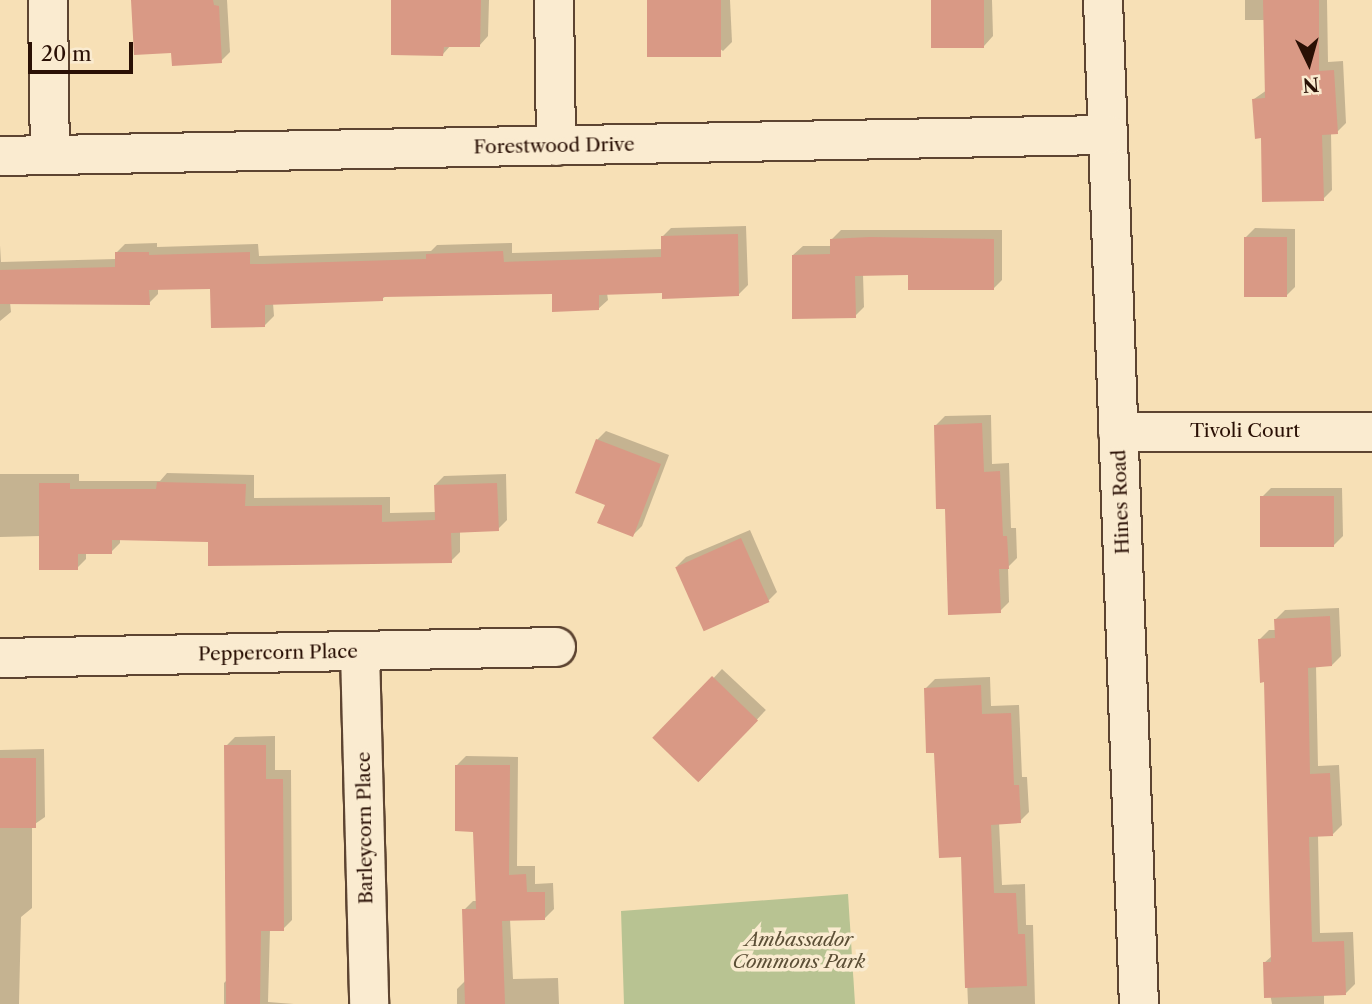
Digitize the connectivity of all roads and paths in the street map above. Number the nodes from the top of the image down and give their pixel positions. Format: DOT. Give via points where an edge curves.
graph roads {
  1 [pos="48,0"];
  2 [pos="554,0"];
  3 [pos="1103,0"];
  4 [pos="1108,135"];
  5 [pos="556,146"];
  6 [pos="50,155"];
  7 [pos="0,156"];
  8 [pos="1118,432"];
  9 [pos="1372,432"];
  10 [pos="556,647"];
  11 [pos="360,652"];
  12 [pos="0,658"];
  13 [pos="369,1004"];
  14 [pos="1139,1004"];
  1 -- 6 [label="street"];
  2 -- 5 [label="street"];
  3 -- 4 [label="street, Hines Road"];
  4 -- 5 [label="street, Forestwood Drive"];
  4 -- 8 [label="street, Hines Road"];
  5 -- 6 [label="street, Forestwood Drive"];
  6 -- 7 [label="street, Forestwood Drive"];
  8 -- 9 [label="street, Tivoli Court"];
  8 -- 14 [label="street, Hines Road"];
  10 -- 11 [label="street, Peppercorn Place"];
  11 -- 12 [label="street, Peppercorn Place"];
  11 -- 13 [label="street, Barleycorn Place"];
}
